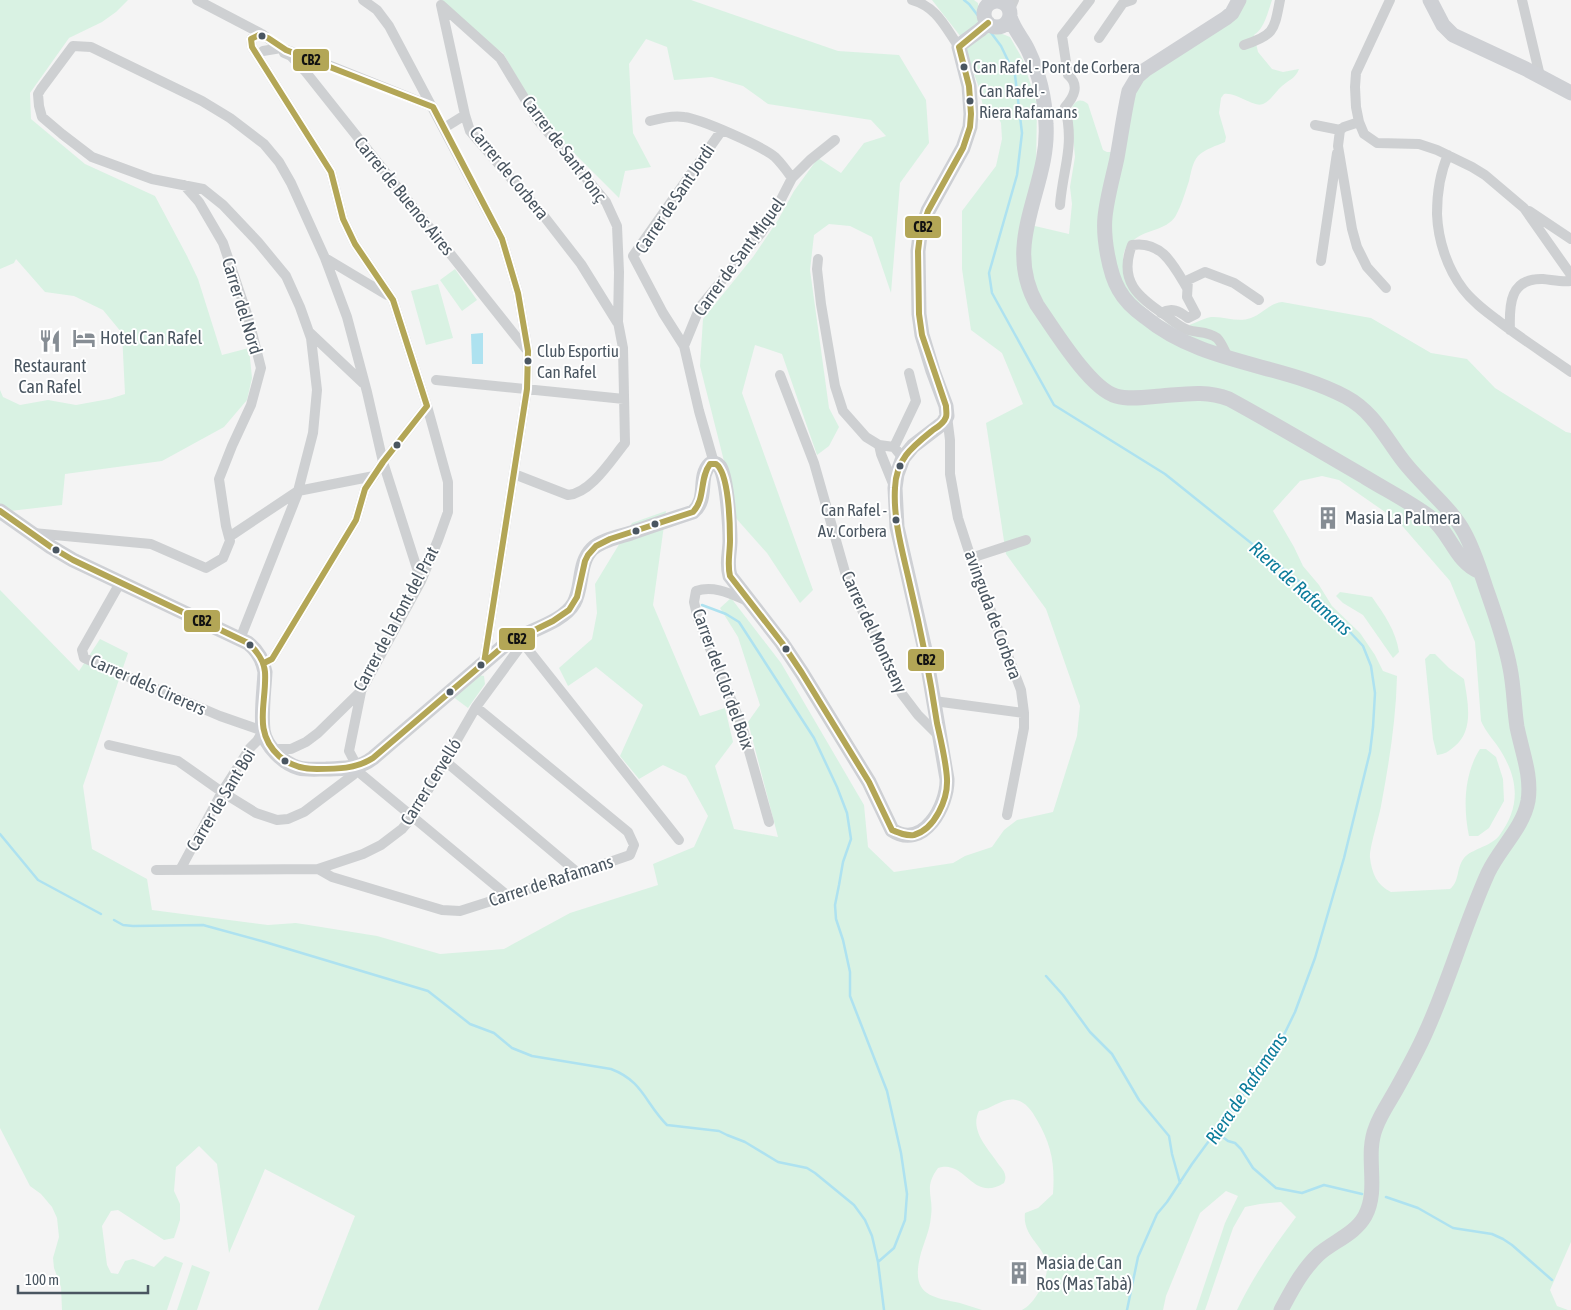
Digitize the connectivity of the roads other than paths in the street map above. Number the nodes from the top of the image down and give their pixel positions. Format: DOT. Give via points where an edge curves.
graph roads {
  1 [pos="197,0"];
  2 [pos="362,0"];
  3 [pos="912,0"];
  4 [pos="1090,0"];
  5 [pos="1239,0"];
  6 [pos="1280,0"];
  7 [pos="1390,0"];
  8 [pos="1430,0"];
  9 [pos="1522,0"];
  10 [pos="1125,1"];
  11 [pos="442,5"];
  12 [pos="997,10"];
  13 [pos="1099,38"];
  14 [pos="963,43"];
  15 [pos="265,45"];
  16 [pos="1244,45"];
  17 [pos="1540,76"];
  18 [pos="1571,93"];
  19 [pos="433,107"];
  20 [pos="465,115"];
  21 [pos="650,121"];
  22 [pos="1359,122"];
  23 [pos="1315,125"];
  24 [pos="444,128"];
  25 [pos="722,130"];
  26 [pos="1340,130"];
  27 [pos="835,140"];
  28 [pos="1339,150"];
  29 [pos="1448,155"];
  30 [pos="792,178"];
  31 [pos="184,185"];
  32 [pos="1060,204"];
  33 [pos="1524,208"];
  34 [pos="1571,239"];
  35 [pos="633,256"];
  36 [pos="325,258"];
  37 [pos="818,260"];
  38 [pos="1321,261"];
  39 [pos="619,272"];
  40 [pos="1571,275"];
  41 [pos="1571,281"];
  42 [pos="1187,288"];
  43 [pos="1386,288"];
  44 [pos="391,298"];
  45 [pos="1258,300"];
  46 [pos="1161,312"];
  47 [pos="618,322"];
  48 [pos="1510,330"];
  49 [pos="309,332"];
  50 [pos="684,346"];
  51 [pos="528,351"];
  52 [pos="1228,359"];
  53 [pos="1571,372"];
  54 [pos="910,373"];
  55 [pos="780,375"];
  56 [pos="436,380"];
  57 [pos="364,384"];
  58 [pos="527,389"];
  59 [pos="624,398"];
  60 [pos="427,406"];
  61 [pos="947,416"];
  62 [pos="879,445"];
  63 [pos="898,452"];
  64 [pos="383,462"];
  65 [pos="714,463"];
  66 [pos="514,474"];
  67 [pos="374,476"];
  68 [pos="895,488"];
  69 [pos="298,491"];
  70 [pos="0,511"];
  71 [pos="30,533"];
  72 [pos="229,537"];
  73 [pos="1026,540"];
  74 [pos="971,558"];
  75 [pos="1480,572"];
  76 [pos="421,581"];
  77 [pos="120,583"];
  78 [pos="751,602"];
  79 [pos="542,626"];
  80 [pos="240,639"];
  81 [pos="522,643"];
  82 [pos="264,663"];
  83 [pos="484,663"];
  84 [pos="361,691"];
  85 [pos="934,701"];
  86 [pos="476,707"];
  87 [pos="1024,713"];
  88 [pos="263,731"];
  89 [pos="939,736"];
  90 [pos="109,744"];
  91 [pos="273,749"];
  92 [pos="446,761"];
  93 [pos="358,767"];
  94 [pos="222,792"];
  95 [pos="1007,815"];
  96 [pos="413,816"];
  97 [pos="769,822"];
  98 [pos="679,840"];
  99 [pos="318,869"];
  100 [pos="156,870"];
  101 [pos="180,870"];
  102 [pos="578,873"];
  103 [pos="508,896"];
  104 [pos="1281,1310"];
  1 -- 15 [label="street" via="243,25"];
  2 -- 19 [label="street" via="377,10 389,26"];
  3 -- 14 [label="street" via="935,12"];
  4 -- 32 [label="street" via="1062,36 1068,75 1075,86 1074,97 1065,107 1070,142"];
  5 -- 52 [label="street" via="1226,18 1145,70 1134,82 1129,91 1105,217 1111,268 1121,294 1148,320 1176,339"];
  6 -- 16 [label="street" via="1276,24 1269,34"];
  7 -- 22 [label="street" via="1356,73"];
  8 -- 17 [label="street" via="1443,25 1453,35"];
  9 -- 17 [label="street"];
  10 -- 13 [label="street"];
  11 -- 20 [label="street, Carrer de Corbera"];
  11 -- 39 [label="street, Carrer de Sant Ponç" via="500,58 537,119 606,202 617,226"];
  12 -- 14 [label="street"];
  12 -- 75 [label="street" via="1028,49 1042,94 1046,125 1046,149 1027,220 1025,276 1036,305 1092,379 1102,390 1121,397 1205,393 1229,399 1429,516 1442,528 1468,566"];
  14 -- 61 [label="street" via="970,127 964,148 928,211 918,251 922,335"];
  15 -- 19 [label="street" via="323,63"];
  15 -- 44 [label="street, Carrer de la Font del Prat" via="263,64 331,172 343,219 351,236"];
  15 -- 51 [label="street, Carrer de Buenos Aires" via="291,56 305,71"];
  17 -- 18 [label="street"];
  19 -- 24 [label="street"];
  20 -- 24 [label="street"];
  20 -- 47 [label="street, Carrer de Corbera" via="470,131 581,264"];
  21 -- 25 [label="street, Carrer de Sant Miquel" via="683,116"];
  22 -- 26 [label="street"];
  22 -- 29 [label="street" via="1364,134 1377,143 1419,144"];
  23 -- 26 [label="street"];
  24 -- 51 [label="street" via="502,239 518,293"];
  25 -- 30 [label="street, Carrer de Sant Miquel" via="774,156"];
  25 -- 35 [label="street, Carrer de Sant Jordi"];
  26 -- 28 [label="street"];
  27 -- 30 [label="street"];
  28 -- 38 [label="street"];
  28 -- 43 [label="street" via="1357,247 1367,267"];
  29 -- 33 [label="street" via="1485,175"];
  29 -- 48 [label="street" via="1437,205 1442,247 1463,289"];
  30 -- 50 [label="street, Carrer de Sant Miquel" via="761,233 700,307"];
  31 -- 36 [label="street" via="152,179 92,157 42,117 38,94 70,48 91,47 202,101 264,144 291,184"];
  31 -- 49 [label="street" via="203,189 258,242 286,276"];
  31 -- 72 [label="street, Carrer del Nord" via="199,202 223,243 261,368 251,405 219,479"];
  33 -- 34 [label="street"];
  33 -- 40 [label="street"];
  35 -- 39 [label="street"];
  35 -- 50 [label="street, Carrer de Sant Jordi"];
  36 -- 44 [label="street"];
  36 -- 57 [label="street" via="346,317"];
  37 -- 62 [label="street" via="821,304 835,386 843,411 866,437"];
  39 -- 47 [label="street, Carrer de Sant Ponç"];
  41 -- 48 [label="street" via="1541,279 1519,286 1511,300"];
  42 -- 45 [label="street" via="1188,280 1205,272 1234,283"];
  42 -- 46 [label="street" via="1187,297 1196,314 1188,318 1174,310"];
  42 -- 46 [label="street" via="1167,257 1143,244 1132,245 1128,270 1131,283 1140,297"];
  44 -- 60 [label="street, Carrer de la Font del Prat"];
  46 -- 52 [label="street" via="1188,330 1209,333 1219,339"];
  47 -- 59 [label="street" via="623,348"];
  48 -- 53 [label="street"];
  49 -- 57 [label="street"];
  49 -- 69 [label="street" via="317,390 316,416"];
  50 -- 65 [label="street"];
  51 -- 58 [label="street"];
  52 -- 75 [label="street" via="1298,378 1343,395 1368,412 1415,476 1456,520"];
  54 -- 63 [label="street" via="916,401"];
  55 -- 89 [label="street, Carrer del Montseny" via="814,463 852,591 902,694"];
  56 -- 58 [label="street"];
  57 -- 64 [label="street"];
  58 -- 59 [label="street"];
  58 -- 66 [label="street"];
  59 -- 66 [label="street" via="626,443 587,488 568,495"];
  60 -- 64 [label="street"];
  60 -- 76 [label="street, Carrer de la Font del Prat" via="448,482 448,512"];
  61 -- 63 [label="street" via="943,424 913,446"];
  61 -- 74 [label="street, avinguda de Corbera" via="953,495"];
  62 -- 63 [label="street"];
  62 -- 68 [label="street"];
  63 -- 68 [label="street"];
  64 -- 67 [label="street"];
  64 -- 76 [label="street"];
  65 -- 78 [label="street" via="720,467 725,489 730,526 730,576"];
  65 -- 79 [label="street" via="705,471 698,508 607,540 594,548 586,558 574,604 564,615"];
  66 -- 83 [label="street"];
  67 -- 69 [label="street"];
  67 -- 82 [label="street" via="365,489 356,520 272,659"];
  68 -- 85 [label="street" via="897,527 920,622"];
  69 -- 72 [label="street"];
  69 -- 80 [label="street"];
  70 -- 71 [label="street"];
  71 -- 72 [label="street" via="151,544 206,568 223,558"];
  71 -- 77 [label="street" via="73,560"];
  73 -- 74 [label="street"];
  74 -- 87 [label="street, avinguda de Corbera" via="1021,690"];
  75 -- 104 [label="street" via="1510,668 1529,780 1527,806 1521,822 1492,864 1424,1037 1377,1125 1371,1146 1372,1194 1365,1216 1352,1231 1309,1265"];
  76 -- 84 [label="street, Carrer de la Font del Prat"];
  77 -- 80 [label="street"];
  77 -- 88 [label="street, Carrer dels Cirerers" via="82,650 84,658"];
  78 -- 89 [label="street" via="802,673 870,782 892,830 900,835 908,836 927,827 945,801 947,779"];
  78 -- 97 [label="street, Carrer del Clot del Boix" via="705,588 696,591 694,602 698,620 742,726"];
  79 -- 81 [label="street, Carrer Cervelló"];
  79 -- 83 [label="street" via="518,636"];
  80 -- 82 [label="street" via="254,648"];
  81 -- 86 [label="street, Carrer Cervelló"];
  81 -- 98 [label="street"];
  82 -- 88 [label="street"];
  83 -- 93 [label="street" via="373,758"];
  84 -- 91 [label="street, Carrer de la Font del Prat" via="306,742 292,749"];
  84 -- 93 [label="street" via="349,751"];
  85 -- 87 [label="street"];
  85 -- 89 [label="street"];
  86 -- 92 [label="street, Carrer Cervelló"];
  86 -- 102 [label="street, Carrer de Rafamans" via="628,832 634,845 630,855"];
  87 -- 95 [label="street, avinguda de Corbera"];
  88 -- 91 [label="street"];
  88 -- 94 [label="street, Carrer de Sant Boi"];
  90 -- 94 [label="street" via="178,761"];
  91 -- 93 [label="street" via="298,768"];
  92 -- 96 [label="street, Carrer Cervelló"];
  92 -- 102 [label="street"];
  93 -- 94 [label="street" via="353,775 304,812 288,819 276,820 256,813"];
  93 -- 96 [label="street" via="361,774"];
  94 -- 101 [label="street, Carrer de Sant Boi"];
  96 -- 99 [label="street, Carrer Cervelló" via="381,845"];
  96 -- 103 [label="street"];
  99 -- 101 [label="street, Carrer Cervelló"];
  99 -- 103 [label="street, Carrer de Rafamans" via="332,877 442,910 460,911"];
  100 -- 101 [label="street, Carrer Cervelló"];
  102 -- 103 [label="street, Carrer de Rafamans"];
}
